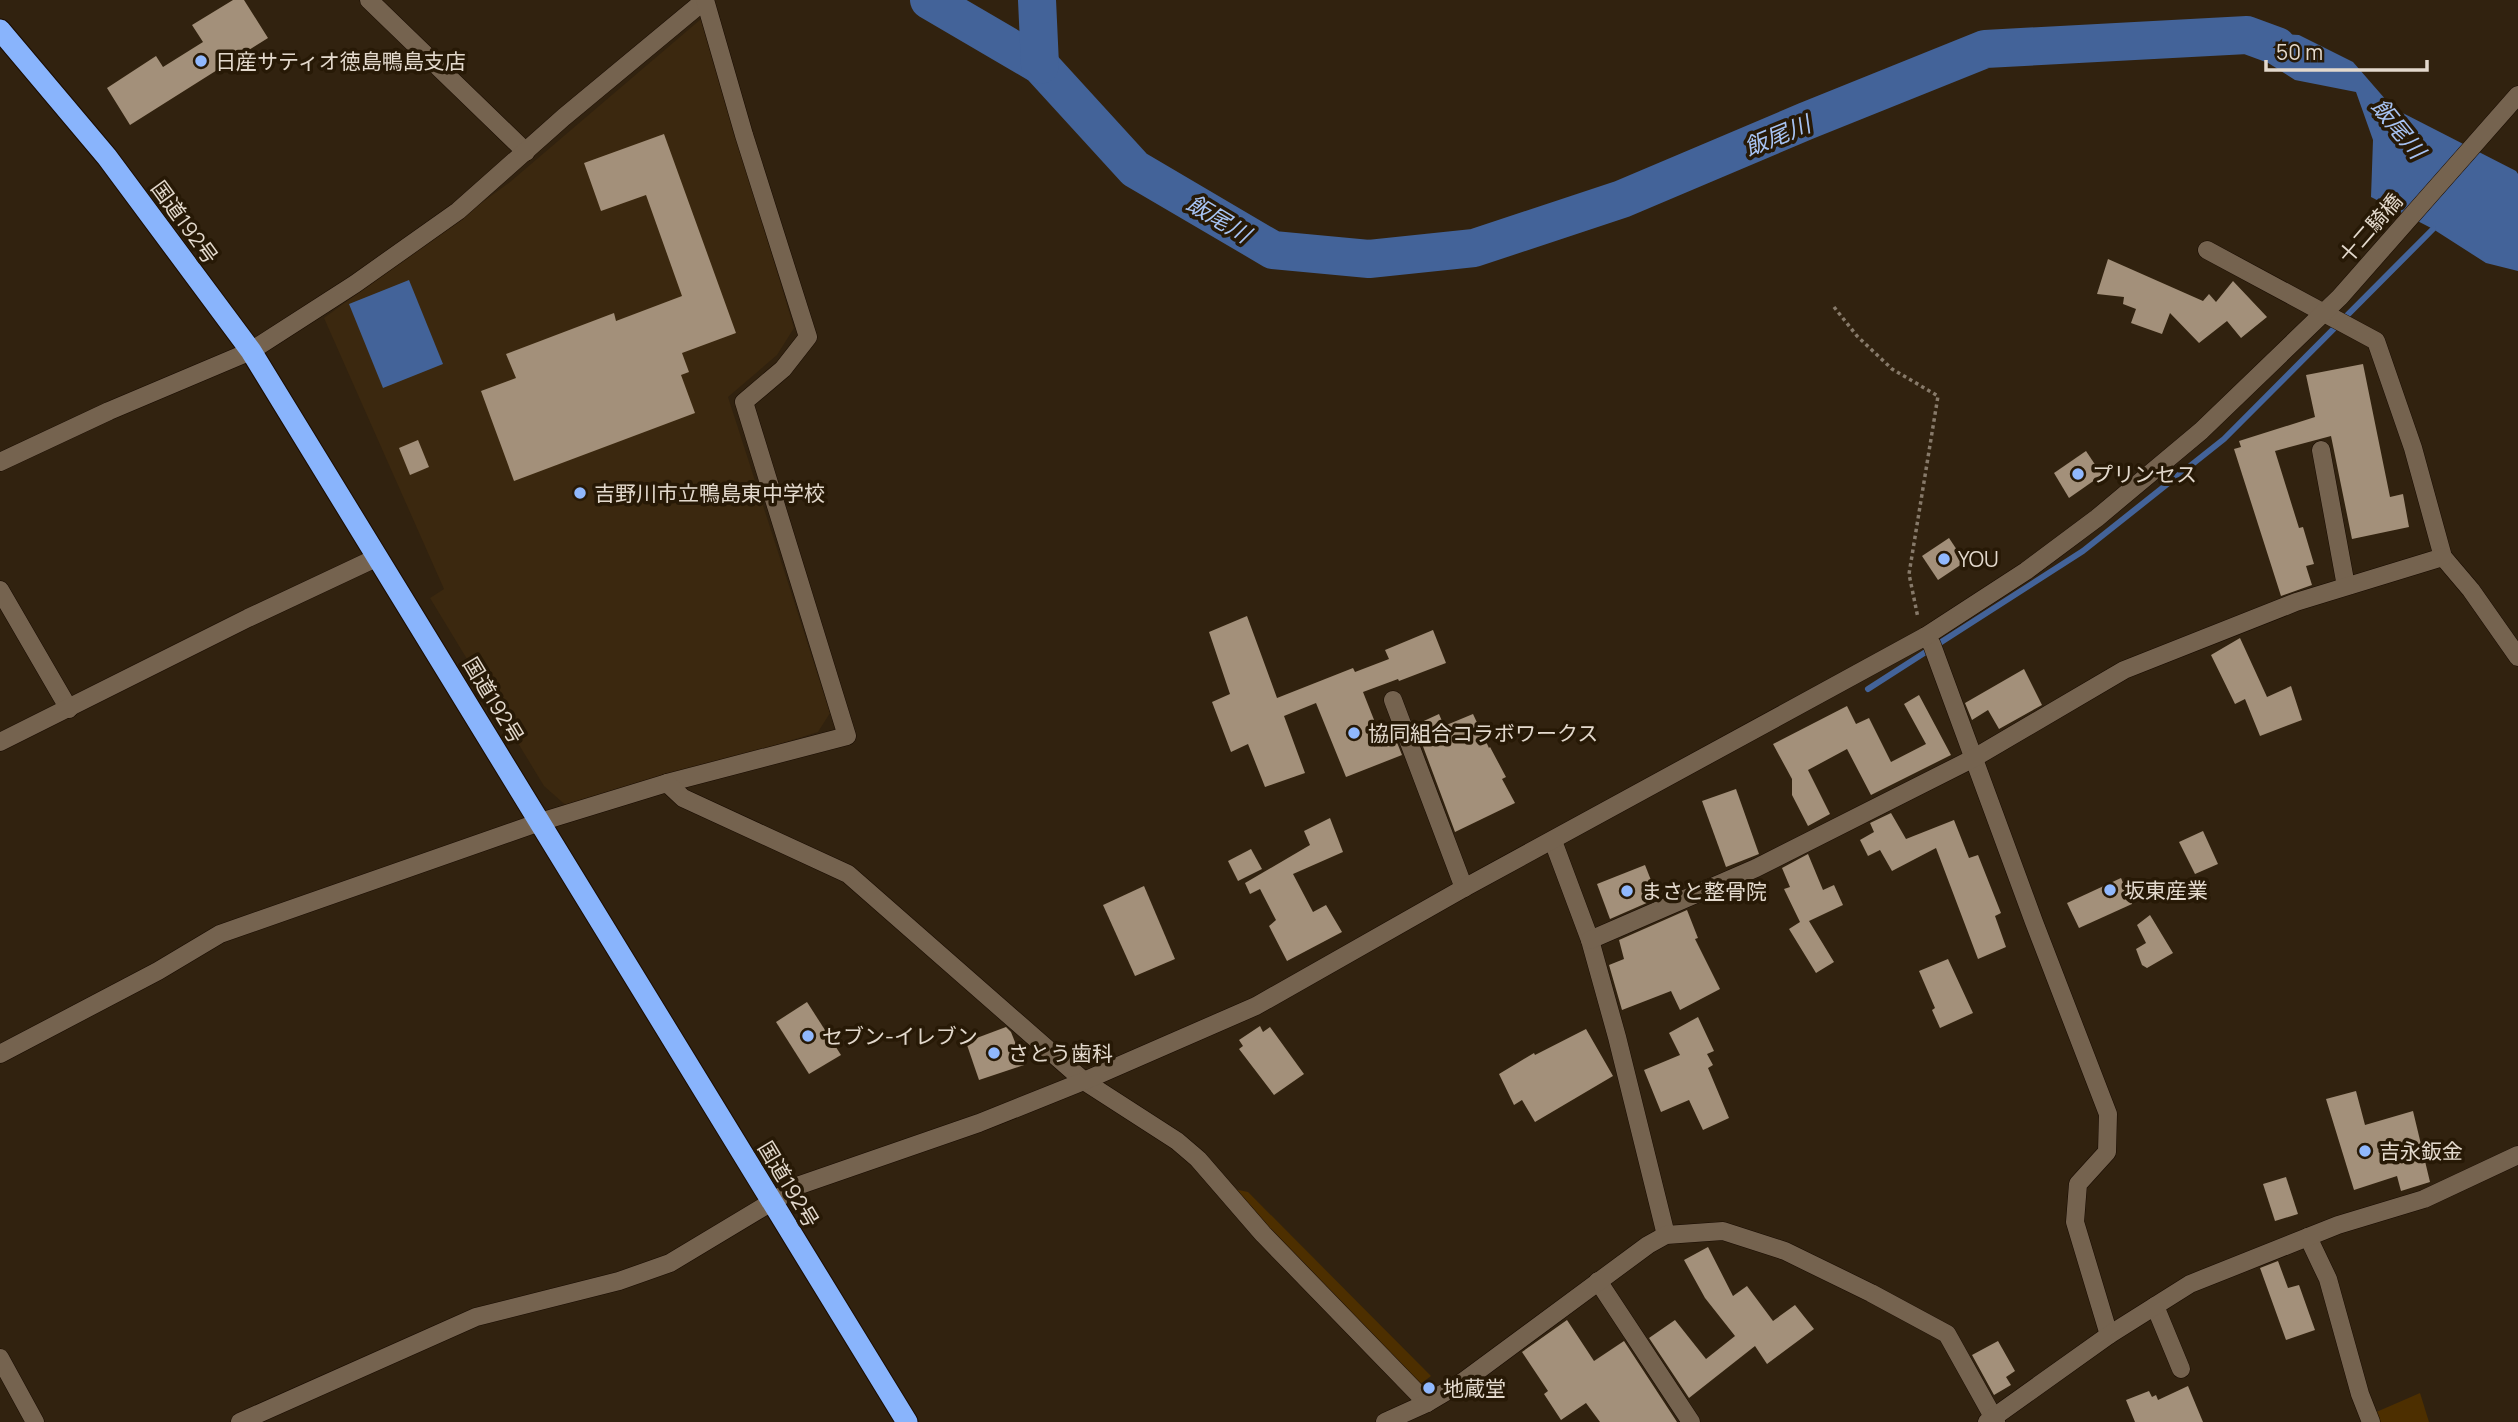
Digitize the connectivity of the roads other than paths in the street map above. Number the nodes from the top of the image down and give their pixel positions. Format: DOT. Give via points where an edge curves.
graph roads {
  1 [pos="369,0"];
  2 [pos="705,0"];
  3 [pos="0,30"];
  4 [pos="2518,95"];
  5 [pos="526,152"];
  6 [pos="2207,250"];
  7 [pos="2335,320"];
  8 [pos="251,352"];
  9 [pos="2321,450"];
  10 [pos="0,462"];
  11 [pos="2443,556"];
  12 [pos="378,557"];
  13 [pos="2346,586"];
  14 [pos="0,590"];
  15 [pos="1931,644"];
  16 [pos="2518,657"];
  17 [pos="1392,699"];
  18 [pos="69,709"];
  19 [pos="0,743"];
  20 [pos="1974,758"];
  21 [pos="667,783"];
  22 [pos="540,822"];
  23 [pos="1553,841"];
  24 [pos="1464,888"];
  25 [pos="1591,940"];
  26 [pos="0,1054"];
  27 [pos="1084,1081"];
  28 [pos="2518,1155"];
  29 [pos="771,1202"];
  30 [pos="1666,1235"];
  31 [pos="2308,1237"];
  32 [pos="1598,1281"];
  33 [pos="2155,1306"];
  34 [pos="2109,1335"];
  35 [pos="0,1358"];
  36 [pos="2181,1369"];
  37 [pos="1427,1403"];
  38 [pos="1396,1420"];
  39 [pos="1992,1420"];
  40 [pos="35,1422"];
  41 [pos="240,1422"];
  42 [pos="907,1422"];
  43 [pos="1691,1422"];
  44 [pos="2371,1422"];
  1 -- 5 [label="street"];
  2 -- 5 [label="street"];
  2 -- 21 [label="street" via="808,337 783,369 744,402 847,736"];
  3 -- 8 [label="highway, 国道192号" via="107,157"];
  4 -- 7 [label="street, 十二騎橋" via="2340,296"];
  5 -- 8 [label="street" via="458,211"];
  6 -- 7 [label="street"];
  7 -- 11 [label="street" via="2376,341"];
  7 -- 15 [label="street, 十二騎橋" via="2097,518"];
  8 -- 10 [label="street"];
  8 -- 12 [label="highway, 国道192号"];
  9 -- 13 [label="street"];
  11 -- 13 [label="street"];
  11 -- 16 [label="street"];
  12 -- 18 [label="street"];
  12 -- 22 [label="highway, 国道192号"];
  13 -- 20 [label="street" via="2124,670"];
  14 -- 18 [label="street"];
  15 -- 20 [label="street"];
  15 -- 23 [label="street, 十二騎橋"];
  17 -- 24 [label="street"];
  18 -- 19 [label="street"];
  20 -- 25 [label="street" via="1756,868"];
  20 -- 34 [label="street" via="2108,1114 2107,1152 2078,1184 2075,1222"];
  21 -- 22 [label="street"];
  21 -- 27 [label="street" via="683,798 848,874"];
  22 -- 26 [label="street" via="220,934"];
  22 -- 29 [label="highway, 国道192号"];
  23 -- 24 [label="street, 十二騎橋"];
  23 -- 25 [label="street"];
  24 -- 27 [label="street, 十二騎橋" via="1256,1006"];
  25 -- 30 [label="street"];
  27 -- 29 [label="street, 十二騎橋" via="800,1185"];
  27 -- 37 [label="street" via="1198,1159 1263,1234"];
  28 -- 31 [label="street" via="2424,1199"];
  29 -- 41 [label="street, 十二騎橋" via="670,1263 619,1281 476,1317"];
  29 -- 42 [label="highway, 国道192号"];
  30 -- 32 [label="street"];
  30 -- 39 [label="street" via="1723,1231 1786,1251 1947,1334"];
  31 -- 33 [label="street" via="2190,1284"];
  31 -- 44 [label="street" via="2328,1279"];
  32 -- 37 [label="street" via="1464,1381"];
  32 -- 43 [label="street"];
  33 -- 34 [label="street"];
  33 -- 36 [label="street"];
  34 -- 39 [label="street"];
  35 -- 40 [label="street"];
  37 -- 38 [label="street"];
}
